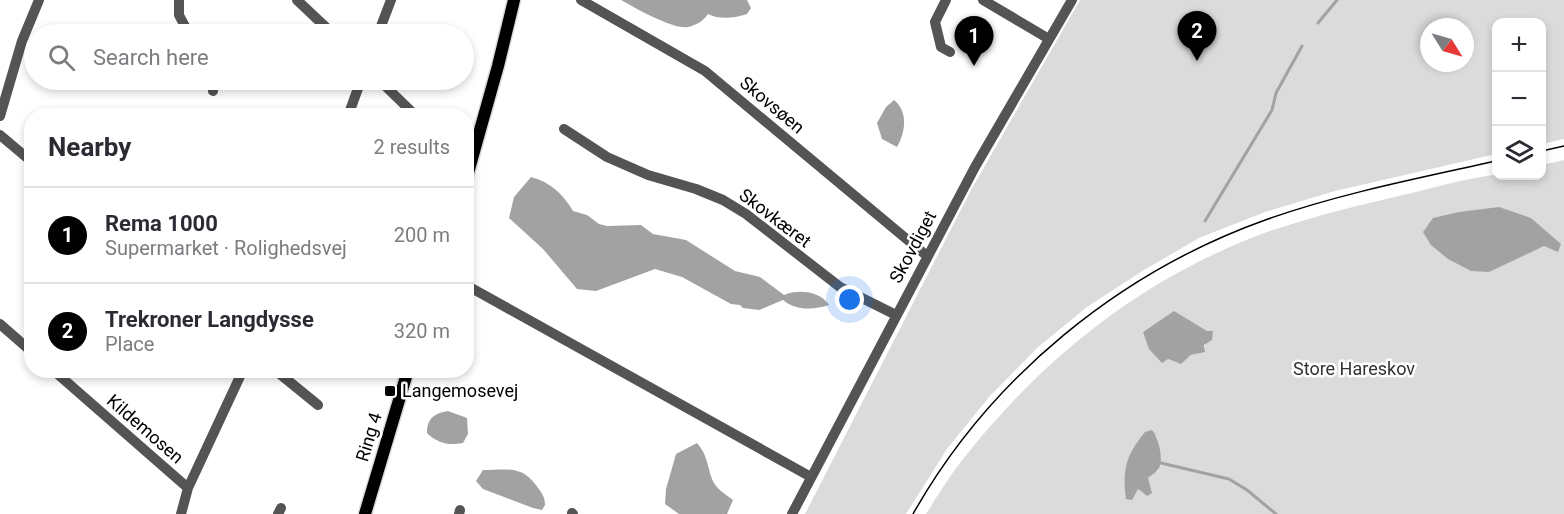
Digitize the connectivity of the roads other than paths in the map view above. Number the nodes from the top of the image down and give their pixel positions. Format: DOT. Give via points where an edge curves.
graph roads {
  1 [pos="39,0"];
  2 [pos="179,0"];
  3 [pos="297,0"];
  4 [pos="391,0"];
  5 [pos="514,0"];
  6 [pos="581,0"];
  7 [pos="946,0"];
  8 [pos="983,0"];
  9 [pos="1072,0"];
  10 [pos="29,24"];
  11 [pos="184,24"];
  12 [pos="322,24"];
  13 [pos="382,24"];
  14 [pos="24,36"];
  15 [pos="1049,39"];
  16 [pos="950,52"];
  17 [pos="357,90"];
  18 [pos="389,90"];
  19 [pos="351,108"];
  20 [pos="408,108"];
  21 [pos="0,116"];
  22 [pos="564,129"];
  23 [pos="0,135"];
  24 [pos="474,152"];
  25 [pos="24,155"];
  26 [pos="927,256"];
  27 [pos="474,289"];
  28 [pos="896,315"];
  29 [pos="0,324"];
  30 [pos="24,345"];
  31 [pos="62,378"];
  32 [pos="239,378"];
  33 [pos="285,378"];
  34 [pos="406,378"];
  35 [pos="318,405"];
  36 [pos="811,477"];
  37 [pos="188,488"];
  38 [pos="181,514"];
  39 [pos="365,514"];
  40 [pos="792,514"];
  1 -- 10 [label="street"];
  2 -- 11 [label="street"];
  3 -- 12 [label="street"];
  4 -- 13 [label="street"];
  5 -- 24 [label="main road"];
  6 -- 26 [label="street, Skovsøen" via="705,71"];
  7 -- 16 [label="street" via="934,22 941,47"];
  8 -- 15 [label="street"];
  9 -- 15 [label="street, Skovdiget"];
  14 -- 21 [label="street"];
  15 -- 26 [label="street, Skovdiget"];
  17 -- 19 [label="street"];
  18 -- 20 [label="street"];
  22 -- 28 [label="street, Skovkæret" via="607,157 638,171 723,200 840,287"];
  23 -- 25 [label="street"];
  26 -- 28 [label="street, Skovdiget"];
  27 -- 36 [label="street"];
  28 -- 36 [label="street, Skovdiget"];
  29 -- 30 [label="street"];
  31 -- 37 [label="street, Kildemosen"];
  32 -- 37 [label="street"];
  33 -- 35 [label="street"];
  34 -- 39 [label="main road, Ring 4"];
  36 -- 40 [label="street, Skovdiget"];
  37 -- 38 [label="street"];
}
